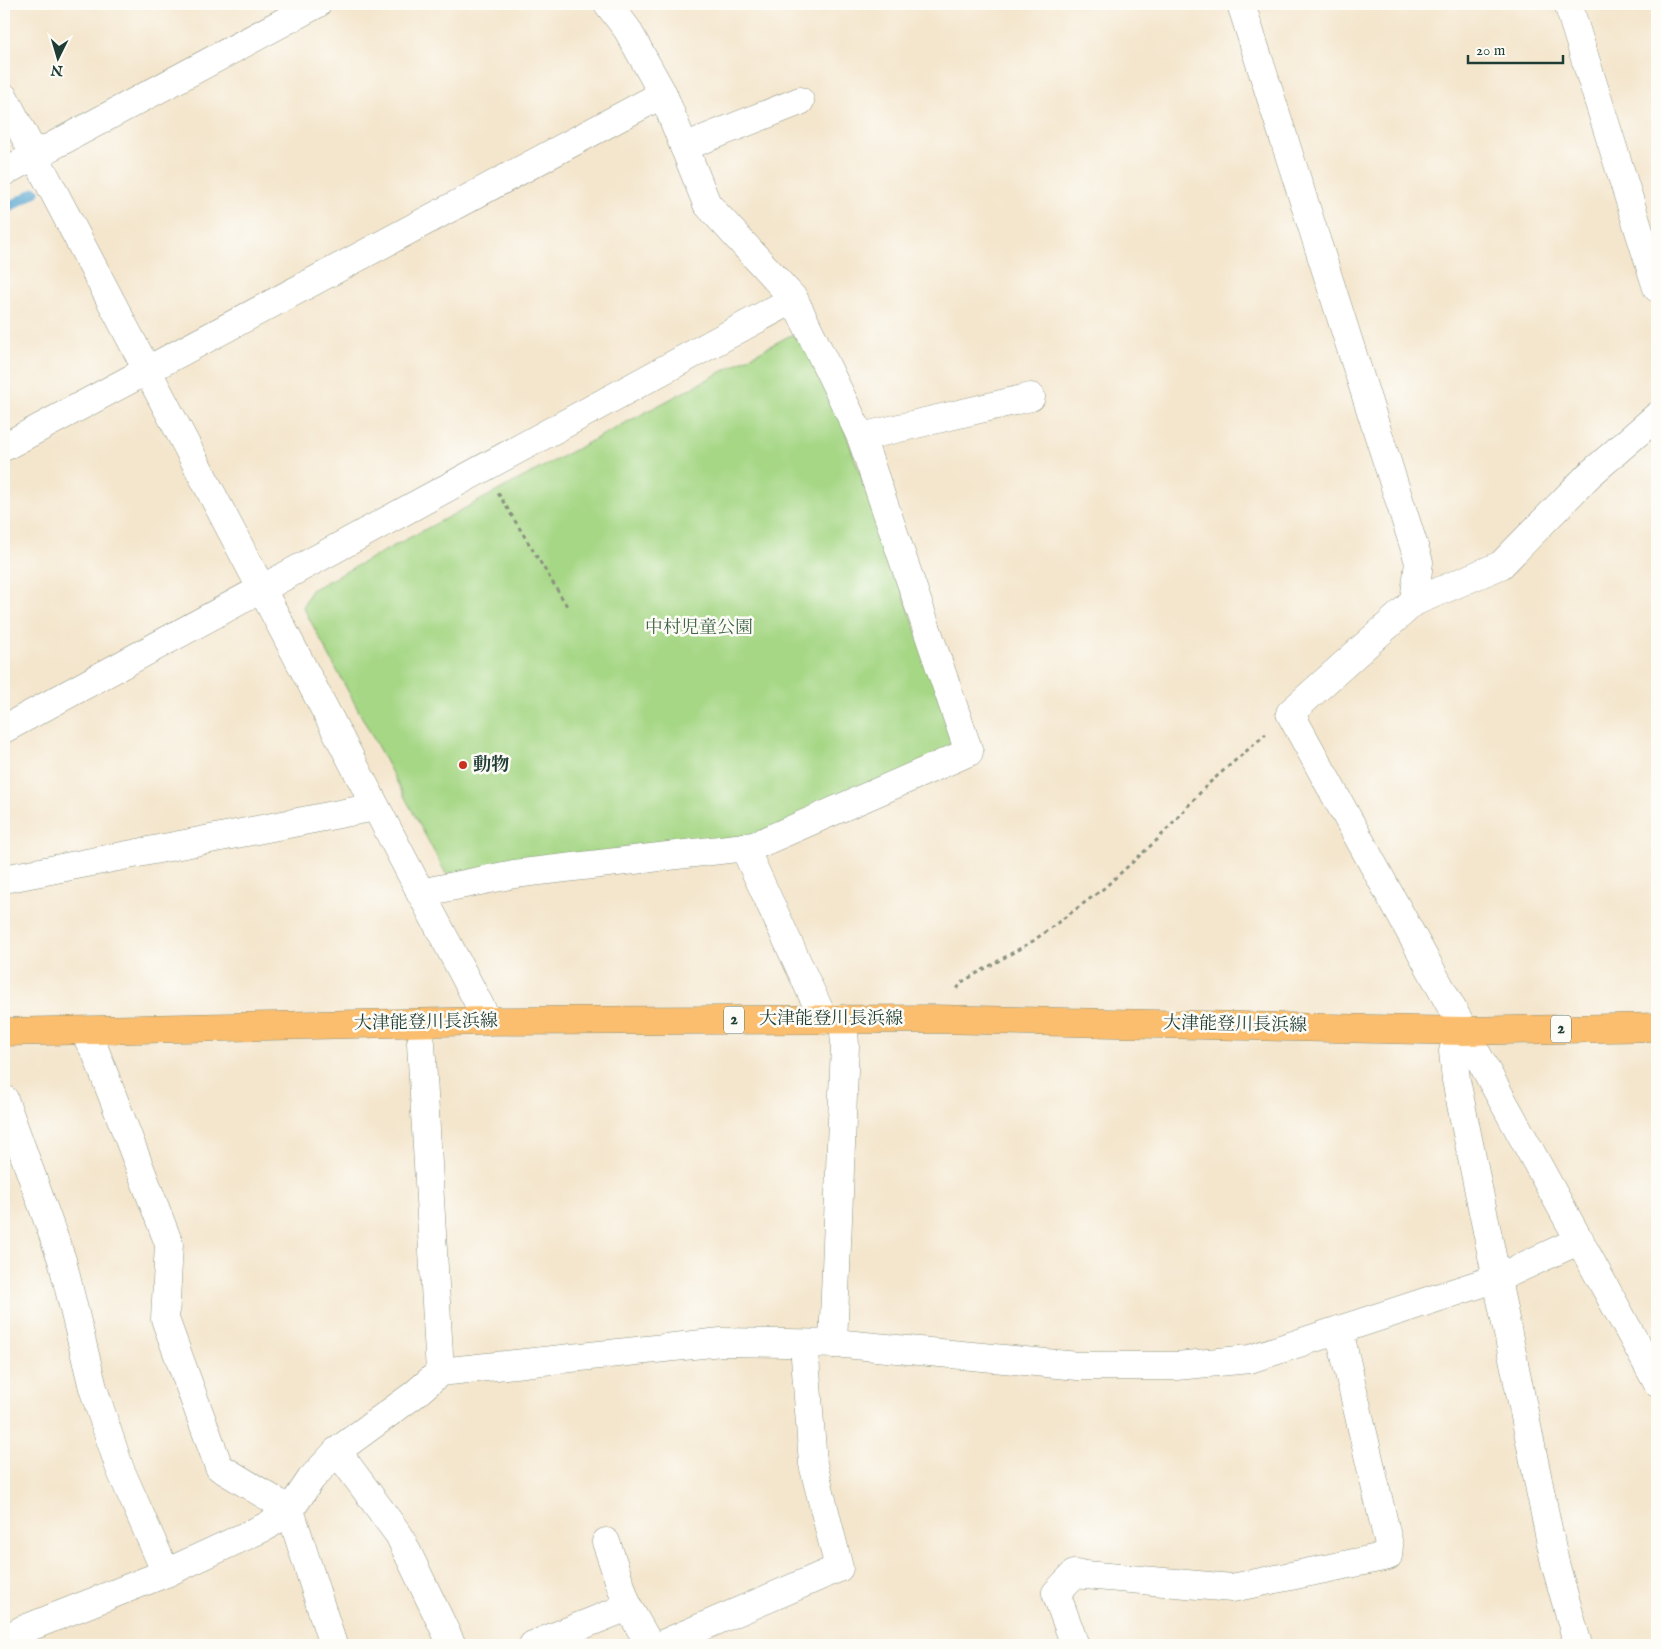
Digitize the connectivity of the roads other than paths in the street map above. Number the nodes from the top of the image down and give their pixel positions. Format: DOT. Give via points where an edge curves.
graph roads {
  1 [pos="318,4"];
  2 [pos="608,4"];
  3 [pos="1240,4"];
  4 [pos="1568,4"];
  5 [pos="663,94"];
  6 [pos="4,97"];
  7 [pos="800,101"];
  8 [pos="684,147"];
  9 [pos="34,154"];
  10 [pos="4,172"];
  11 [pos="1657,288"];
  12 [pos="794,299"];
  13 [pos="146,371"];
  14 [pos="1031,397"];
  15 [pos="1657,416"];
  16 [pos="860,437"];
  17 [pos="4,447"];
  18 [pos="261,589"];
  19 [pos="1414,602"];
  20 [pos="4,729"];
  21 [pos="375,807"];
  22 [pos="744,847"];
  23 [pos="4,879"];
  24 [pos="420,893"];
  25 [pos="833,1019"];
  26 [pos="488,1021"];
  27 [pos="1657,1027"];
  28 [pos="1464,1031"];
  29 [pos="4,1032"];
  30 [pos="84,1032"];
  31 [pos="421,1043"];
  32 [pos="4,1099"];
  33 [pos="1580,1240"];
  34 [pos="1498,1278"];
  35 [pos="1339,1330"];
  36 [pos="804,1344"];
  37 [pos="833,1344"];
  38 [pos="440,1372"];
  39 [pos="1657,1382"];
  40 [pos="337,1451"];
  41 [pos="290,1510"];
  42 [pos="606,1542"];
  43 [pos="166,1573"];
  44 [pos="628,1607"];
  45 [pos="4,1640"];
  46 [pos="334,1645"];
  47 [pos="452,1645"];
  48 [pos="534,1645"];
  49 [pos="650,1645"];
  50 [pos="660,1645"];
  51 [pos="1075,1645"];
  52 [pos="1578,1645"];
  1 -- 9 [label="street"];
  2 -- 5 [label="street" via="627,29"];
  3 -- 19 [label="street" via="1419,562"];
  4 -- 11 [label="street"];
  5 -- 8 [label="street"];
  5 -- 13 [label="street"];
  6 -- 9 [label="street"];
  7 -- 8 [label="street"];
  8 -- 12 [label="street" via="707,204"];
  9 -- 10 [label="street"];
  9 -- 13 [label="street"];
  12 -- 16 [label="street"];
  12 -- 18 [label="street"];
  13 -- 17 [label="street"];
  13 -- 18 [label="street"];
  14 -- 16 [label="street"];
  15 -- 19 [label="street" via="1589,475 1501,565"];
  16 -- 22 [label="street" via="969,752 754,846"];
  18 -- 20 [label="street"];
  18 -- 21 [label="street"];
  19 -- 28 [label="street" via="1290,714"];
  21 -- 23 [label="street"];
  21 -- 24 [label="street"];
  22 -- 24 [label="street" via="514,874"];
  22 -- 25 [label="street"];
  24 -- 26 [label="street"];
  25 -- 26 [label="main road, 大津能登川長浜線 / 2"];
  25 -- 28 [label="main road, 大津能登川長浜線 / 2" via="934,1018"];
  25 -- 37 [label="street" via="844,1045"];
  26 -- 30 [label="main road, 大津能登川長浜線 / 2"];
  27 -- 28 [label="main road, 大津能登川長浜線 / 2"];
  28 -- 33 [label="street"];
  28 -- 34 [label="street" via="1453,1051 1456,1080"];
  29 -- 30 [label="main road, 大津能登川長浜線 / 2"];
  30 -- 41 [label="street" via="96,1053 169,1244 165,1319 219,1467"];
  31 -- 38 [label="street"];
  32 -- 43 [label="street" via="62,1260 93,1388 120,1469"];
  33 -- 34 [label="street"];
  33 -- 39 [label="street"];
  34 -- 35 [label="street"];
  34 -- 52 [label="street" via="1555,1563"];
  35 -- 37 [label="street" via="1250,1359 1176,1366 1078,1366"];
  35 -- 51 [label="street" via="1390,1545 1388,1556 1232,1588 1074,1574 1056,1592"];
  36 -- 37 [label="street"];
  36 -- 38 [label="street" via="721,1342"];
  36 -- 50 [label="street" via="813,1464 838,1568"];
  38 -- 40 [label="street"];
  40 -- 41 [label="street" via="310,1479"];
  40 -- 47 [label="street" via="399,1534"];
  41 -- 43 [label="street" via="267,1526"];
  41 -- 46 [label="street"];
  42 -- 44 [label="street"];
  43 -- 45 [label="street"];
  44 -- 48 [label="street"];
  44 -- 49 [label="street"];
}
